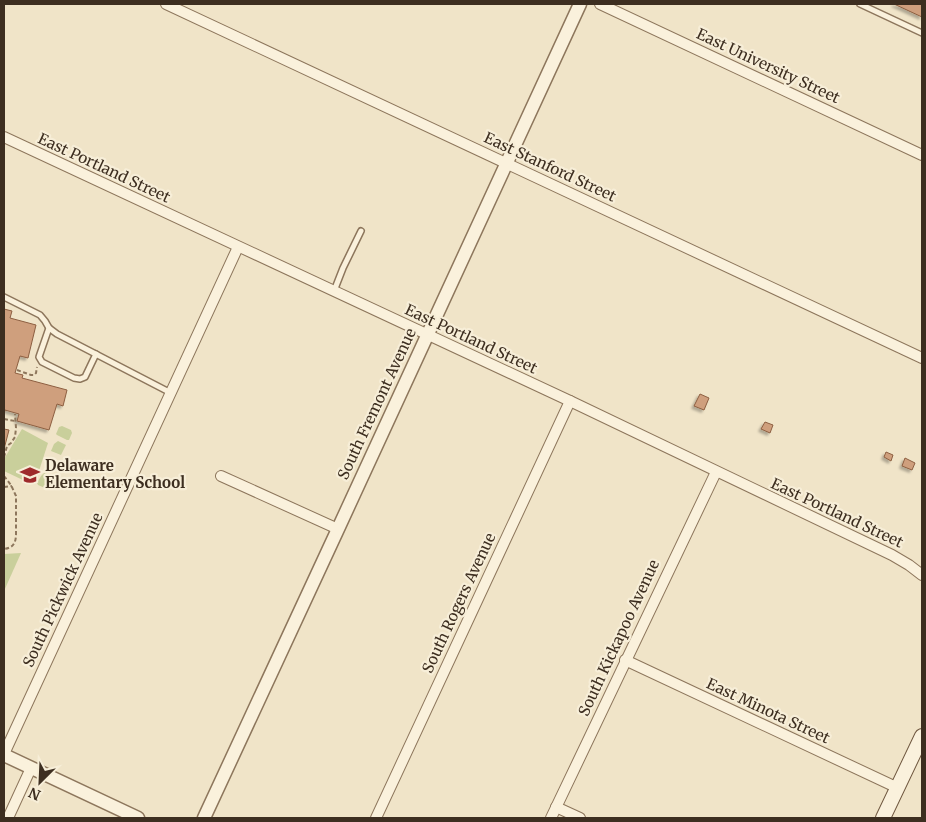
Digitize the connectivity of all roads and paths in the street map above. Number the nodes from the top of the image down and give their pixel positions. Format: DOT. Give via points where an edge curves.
graph roads {
  1 [pos="166,4"];
  2 [pos="580,4"];
  3 [pos="600,4"];
  4 [pos="860,4"];
  5 [pos="922,33"];
  6 [pos="4,137"];
  7 [pos="922,155"];
  8 [pos="506,163"];
  9 [pos="361,231"];
  10 [pos="238,247"];
  11 [pos="334,291"];
  12 [pos="4,297"];
  13 [pos="49,328"];
  14 [pos="427,335"];
  15 [pos="96,354"];
  16 [pos="922,358"];
  17 [pos="171,392"];
  18 [pos="570,401"];
  19 [pos="15,414"];
  20 [pos="4,419"];
  21 [pos="15,421"];
  22 [pos="4,457"];
  23 [pos="716,472"];
  24 [pos="4,476"];
  25 [pos="221,476"];
  26 [pos="12,486"];
  27 [pos="4,487"];
  28 [pos="338,529"];
  29 [pos="4,549"];
  30 [pos="922,575"];
  31 [pos="625,660"];
  32 [pos="921,741"];
  33 [pos="4,755"];
  34 [pos="31,768"];
  35 [pos="898,788"];
  36 [pos="556,807"];
  37 [pos="8,818"];
  38 [pos="138,818"];
  39 [pos="204,818"];
  40 [pos="376,818"];
  41 [pos="551,818"];
  42 [pos="580,818"];
  43 [pos="884,818"];
  1 -- 8 [label="street, East Stanford Street"];
  2 -- 8 [label="street, South Fremont Avenue"];
  3 -- 7 [label="street, East University Street"];
  4 -- 5 [label="lane"];
  6 -- 10 [label="street, East Portland Street"];
  8 -- 14 [label="street, South Fremont Avenue"];
  8 -- 16 [label="street, East Stanford Street"];
  9 -- 11 [label="lane"];
  10 -- 11 [label="street, East Portland Street"];
  10 -- 17 [label="street, South Pickwick Avenue"];
  11 -- 14 [label="street, East Portland Street"];
  12 -- 13 [label="lane" via="40,315"];
  13 -- 15 [label="lane"];
  13 -- 15 [label="lane" via="39,357 42,362 80,379 85,377"];
  14 -- 18 [label="street, East Portland Street"];
  14 -- 28 [label="street, South Fremont Avenue"];
  15 -- 17 [label="lane"];
  17 -- 33 [label="street, South Pickwick Avenue"];
  18 -- 23 [label="street, East Portland Street"];
  18 -- 40 [label="street, South Rogers Avenue"];
  19 -- 21 [label="path"];
  20 -- 21 [label="path"];
  21 -- 22 [label="path" via="15,437 7,446"];
  23 -- 30 [label="street, East Portland Street" via="892,555"];
  23 -- 31 [label="street, South Kickapoo Avenue"];
  24 -- 26 [label="path"];
  25 -- 28 [label="street"];
  26 -- 27 [label="path"];
  26 -- 29 [label="path" via="16,496 16,540 11,548"];
  28 -- 39 [label="street, South Fremont Avenue"];
  31 -- 35 [label="street, East Minota Street"];
  31 -- 36 [label="street, South Kickapoo Avenue"];
  32 -- 35 [label="main road"];
  33 -- 34 [label="street"];
  34 -- 37 [label="street"];
  34 -- 38 [label="street"];
  35 -- 43 [label="main road"];
  36 -- 41 [label="street, South Kickapoo Avenue"];
  36 -- 42 [label="street"];
}
